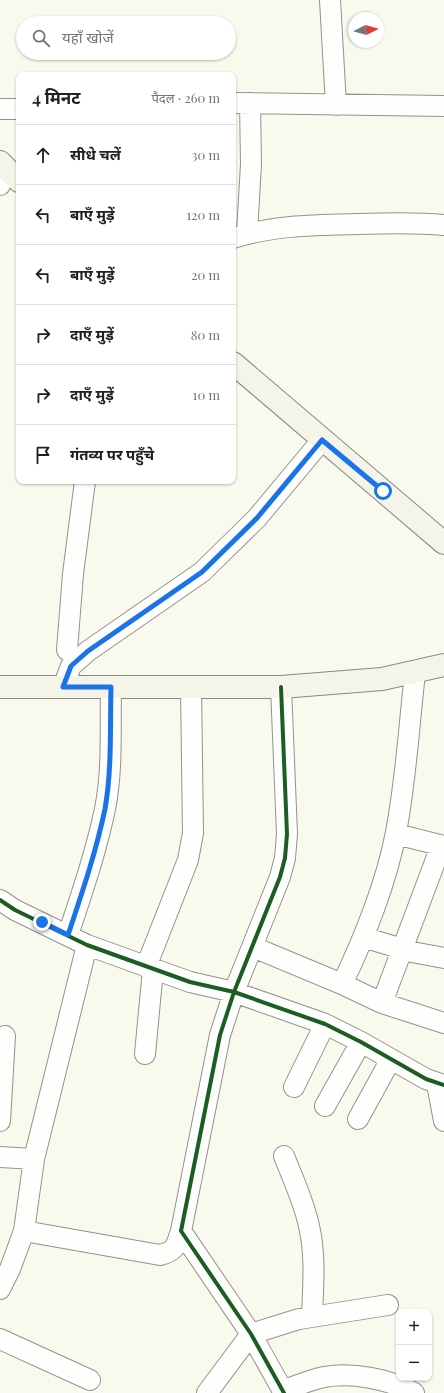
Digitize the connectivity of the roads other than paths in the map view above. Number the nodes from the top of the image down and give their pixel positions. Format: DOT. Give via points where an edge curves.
graph roads {
  1 [pos="330,0"];
  2 [pos="242,103"];
  3 [pos="336,105"];
  4 [pos="444,106"];
  5 [pos="0,109"];
  6 [pos="16,109"];
  7 [pos="444,224"];
  8 [pos="240,235"];
  9 [pos="236,366"];
  10 [pos="322,440"];
  11 [pos="85,484"];
  12 [pos="444,543"];
  13 [pos="67,650"];
  14 [pos="444,665"];
  15 [pos="415,672"];
  16 [pos="0,687"];
  17 [pos="63,687"];
  18 [pos="111,687"];
  19 [pos="191,687"];
  20 [pos="281,687"];
  21 [pos="396,834"];
  22 [pos="443,846"];
  23 [pos="0,900"];
  24 [pos="68,935"];
  25 [pos="363,937"];
  26 [pos="87,945"];
  27 [pos="254,947"];
  28 [pos="402,949"];
  29 [pos="444,958"];
  30 [pos="149,968"];
  31 [pos="342,984"];
  32 [pos="234,992"];
  33 [pos="382,1003"];
  34 [pos="444,1023"];
  35 [pos="325,1024"];
  36 [pos="5,1036"];
  37 [pos="361,1042"];
  38 [pos="146,1054"];
  39 [pos="391,1059"];
  40 [pos="440,1084"];
  41 [pos="294,1087"];
  42 [pos="325,1106"];
  43 [pos="358,1119"];
  44 [pos="0,1121"];
  45 [pos="444,1121"];
  46 [pos="284,1156"];
  47 [pos="0,1157"];
  48 [pos="34,1159"];
  49 [pos="24,1231"];
  50 [pos="181,1231"];
  51 [pos="0,1289"];
  52 [pos="388,1305"];
  53 [pos="312,1316"];
  54 [pos="251,1334"];
  55 [pos="0,1339"];
  56 [pos="90,1380"];
  57 [pos="283,1392"];
  58 [pos="207,1393"];
  59 [pos="414,1393"];
  1 -- 3 [label="street"];
  2 -- 3 [label="street"];
  2 -- 8 [label="street" via="251,164"];
  3 -- 4 [label="street"];
  5 -- 6 [label="street"];
  7 -- 8 [label="street" via="310,225"];
  9 -- 10 [label="street"];
  10 -- 12 [label="street"];
  10 -- 17 [label="street" via="257,518 202,572 88,651 71,666"];
  11 -- 13 [label="street" via="73,574"];
  14 -- 15 [label="street"];
  15 -- 20 [label="street" via="382,679"];
  15 -- 21 [label="street"];
  16 -- 17 [label="street"];
  17 -- 18 [label="street"];
  18 -- 19 [label="street"];
  18 -- 24 [label="street" via="109,770 105,808 94,853"];
  19 -- 20 [label="street"];
  19 -- 30 [label="street" via="192,833 188,860"];
  20 -- 27 [label="street" via="287,834 285,858"];
  21 -- 22 [label="street"];
  21 -- 25 [label="street"];
  22 -- 28 [label="street"];
  23 -- 24 [label="street" via="15,910"];
  24 -- 26 [label="street"];
  25 -- 28 [label="street"];
  25 -- 31 [label="street"];
  26 -- 30 [label="street"];
  26 -- 48 [label="street"];
  27 -- 31 [label="street"];
  27 -- 32 [label="street"];
  28 -- 29 [label="street"];
  28 -- 33 [label="street"];
  30 -- 32 [label="street" via="190,982"];
  30 -- 38 [label="street"];
  31 -- 33 [label="street"];
  32 -- 35 [label="street"];
  32 -- 50 [label="street" via="220,1035"];
  33 -- 34 [label="street"];
  35 -- 37 [label="street"];
  35 -- 41 [label="street"];
  36 -- 44 [label="street"];
  37 -- 39 [label="street"];
  37 -- 42 [label="street"];
  39 -- 40 [label="street"];
  39 -- 43 [label="street"];
  40 -- 45 [label="street"];
  46 -- 53 [label="street" via="310,1227 314,1259"];
  47 -- 48 [label="street"];
  48 -- 49 [label="street"];
  49 -- 50 [label="street" via="160,1255 176,1247"];
  49 -- 51 [label="street"];
  50 -- 54 [label="street"];
  52 -- 53 [label="street"];
  53 -- 54 [label="street"];
  54 -- 57 [label="street"];
  54 -- 58 [label="street"];
  55 -- 56 [label="street"];
  57 -- 59 [label="street" via="322,1377 339,1375 362,1376 404,1387"];
}
